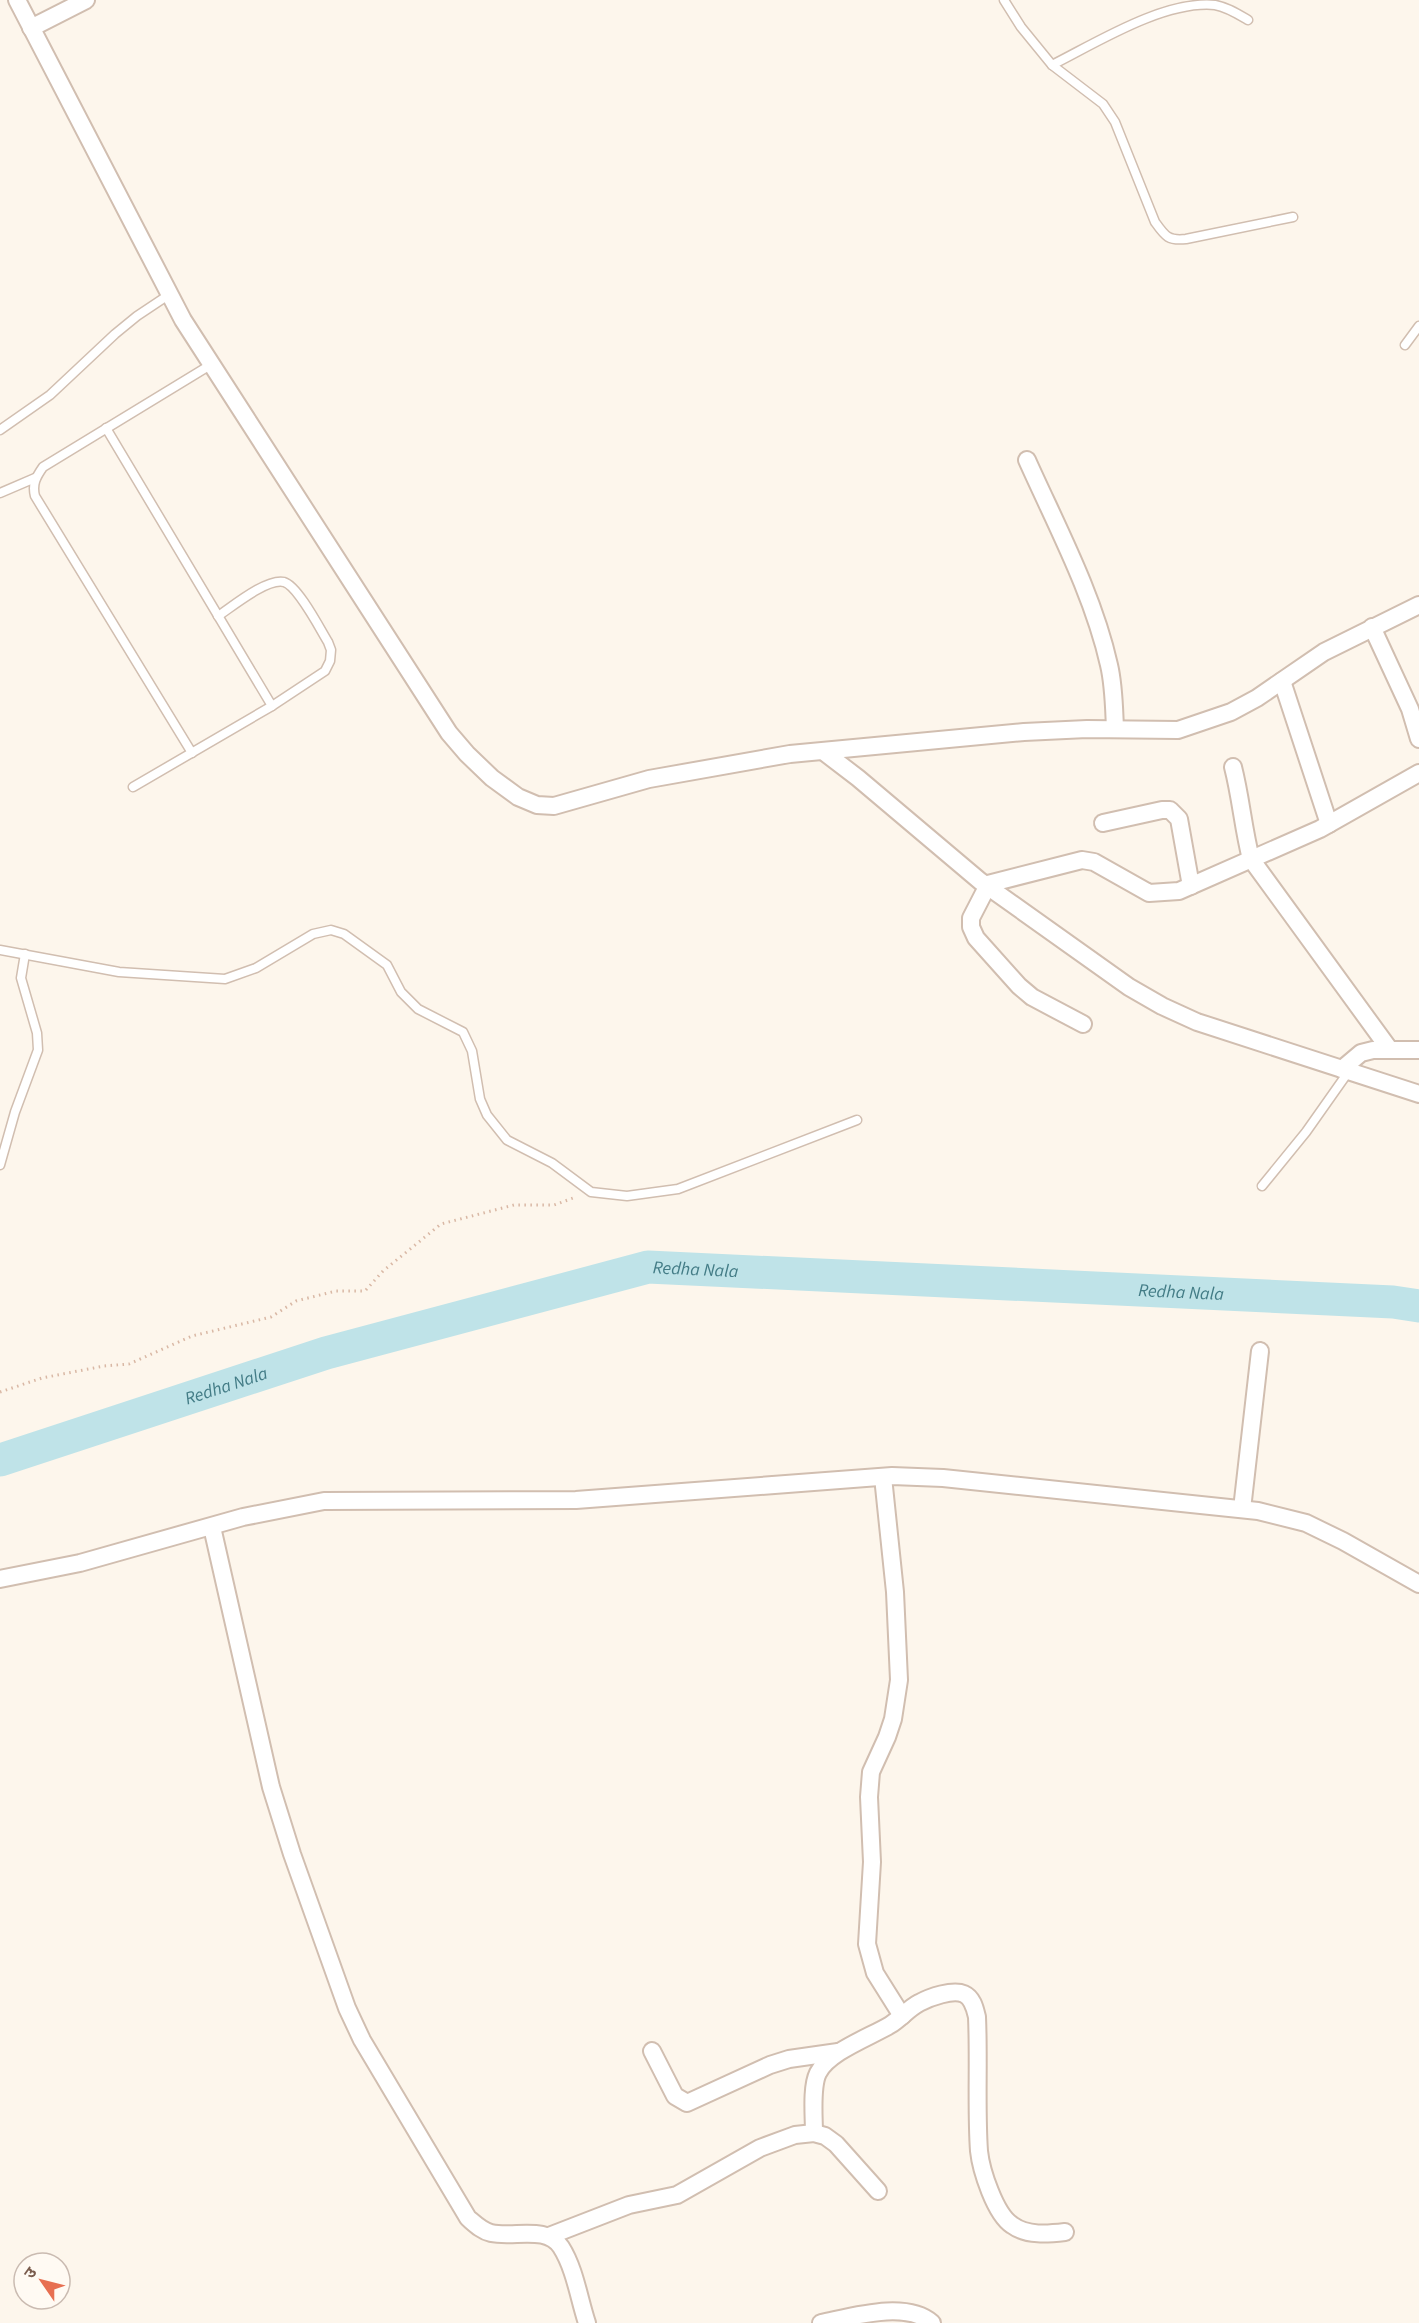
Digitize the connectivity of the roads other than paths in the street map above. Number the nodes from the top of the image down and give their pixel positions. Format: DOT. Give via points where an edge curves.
graph roads {
  1 [pos="17,0"];
  2 [pos="86,0"];
  3 [pos="1004,0"];
  4 [pos="1248,20"];
  5 [pos="31,28"];
  6 [pos="1052,65"];
  7 [pos="1293,217"];
  8 [pos="170,294"];
  9 [pos="1419,326"];
  10 [pos="1405,345"];
  11 [pos="212,364"];
  12 [pos="106,428"];
  13 [pos="0,430"];
  14 [pos="1027,460"];
  15 [pos="35,478"];
  16 [pos="0,493"];
  17 [pos="1419,604"];
  18 [pos="218,616"];
  19 [pos="1372,627"];
  20 [pos="1282,681"];
  21 [pos="272,706"];
  22 [pos="1115,729"];
  23 [pos="1419,739"];
  24 [pos="824,752"];
  25 [pos="192,753"];
  26 [pos="1233,767"];
  27 [pos="1419,773"];
  28 [pos="134,787"];
  29 [pos="1103,823"];
  30 [pos="1329,824"];
  31 [pos="1251,859"];
  32 [pos="986,886"];
  33 [pos="1191,886"];
  34 [pos="0,950"];
  35 [pos="25,954"];
  36 [pos="1083,1024"];
  37 [pos="1390,1050"];
  38 [pos="1419,1050"];
  39 [pos="1345,1070"];
  40 [pos="1419,1095"];
  41 [pos="857,1120"];
  42 [pos="0,1165"];
  43 [pos="1262,1186"];
  44 [pos="1260,1351"];
  45 [pos="883,1477"];
  46 [pos="1242,1509"];
  47 [pos="212,1527"];
  48 [pos="0,1579"];
  49 [pos="1419,1584"];
  50 [pos="902,2016"];
  51 [pos="652,2051"];
  52 [pos="842,2051"];
  53 [pos="814,2133"];
  54 [pos="878,2191"];
  55 [pos="1065,2232"];
  56 [pos="549,2235"];
  57 [pos="587,2323"];
  58 [pos="820,2323"];
  59 [pos="932,2323"];
  1 -- 5 [label="street"];
  2 -- 5 [label="street"];
  3 -- 6 [label="lane"];
  4 -- 6 [label="lane" via="1216,5 1181,8 1144,18"];
  5 -- 8 [label="street"];
  6 -- 7 [label="lane" via="1103,104 1109,113 1155,222 1165,236 1186,239"];
  8 -- 11 [label="street"];
  8 -- 13 [label="lane" via="115,334 50,395"];
  9 -- 10 [label="lane"];
  11 -- 12 [label="lane"];
  11 -- 24 [label="street" via="449,733 492,778 518,797 537,805 554,806 649,779 790,754"];
  12 -- 15 [label="lane" via="43,467"];
  12 -- 18 [label="lane"];
  14 -- 22 [label="street" via="1090,602 1109,665"];
  15 -- 16 [label="lane"];
  15 -- 25 [label="lane" via="34,496"];
  17 -- 19 [label="street"];
  18 -- 21 [label="lane"];
  18 -- 21 [label="lane" via="264,586 285,582 294,589 328,642 330,661 325,671"];
  19 -- 20 [label="street" via="1324,652"];
  19 -- 23 [label="street" via="1410,709"];
  20 -- 22 [label="street" via="1231,712 1178,730"];
  20 -- 30 [label="street"];
  21 -- 25 [label="lane"];
  22 -- 24 [label="street" via="1024,732"];
  24 -- 32 [label="street"];
  25 -- 28 [label="lane"];
  26 -- 31 [label="street"];
  27 -- 30 [label="street"];
  29 -- 33 [label="street" via="1170,810 1179,819"];
  30 -- 31 [label="street"];
  31 -- 33 [label="street"];
  31 -- 37 [label="street"];
  32 -- 33 [label="street" via="1082,860 1094,862 1149,893"];
  32 -- 36 [label="street" via="971,918 976,938 1018,986"];
  32 -- 39 [label="street" via="1162,1006 1197,1022"];
  34 -- 35 [label="lane"];
  35 -- 41 [label="lane" via="119,972 225,979 256,968 313,934 331,930 344,933 387,965 401,992 418,1009 463,1032 472,1051 480,1099 507,1140 552,1163 591,1192 627,1196 678,1189"];
  35 -- 42 [label="lane" via="21,978 38,1050"];
  37 -- 38 [label="street"];
  37 -- 39 [label="street" via="1361,1053"];
  39 -- 40 [label="street"];
  39 -- 43 [label="lane" via="1306,1132"];
  44 -- 46 [label="street"];
  45 -- 46 [label="street" via="943,1478"];
  45 -- 47 [label="street" via="576,1500 324,1501"];
  45 -- 50 [label="street" via="899,1680 893,1719 871,1772 872,1862 867,1944 875,1973"];
  46 -- 49 [label="street" via="1306,1523"];
  47 -- 48 [label="street" via="80,1563"];
  47 -- 56 [label="street" via="271,1787 347,2008 362,2040 468,2218 489,2233"];
  50 -- 52 [label="street"];
  50 -- 55 [label="street" via="919,2003 947,1994 961,1993 974,2004 979,2152 989,2188 999,2211 1013,2226 1029,2232"];
  51 -- 52 [label="street" via="675,2097 687,2103 770,2065"];
  52 -- 53 [label="street" via="823,2065 815,2082"];
  53 -- 54 [label="street" via="836,2144"];
  53 -- 56 [label="street" via="795,2135 760,2148 677,2195 629,2205"];
  56 -- 57 [label="street" via="562,2248"];
  58 -- 59 [label="street" via="889,2311"];
}
